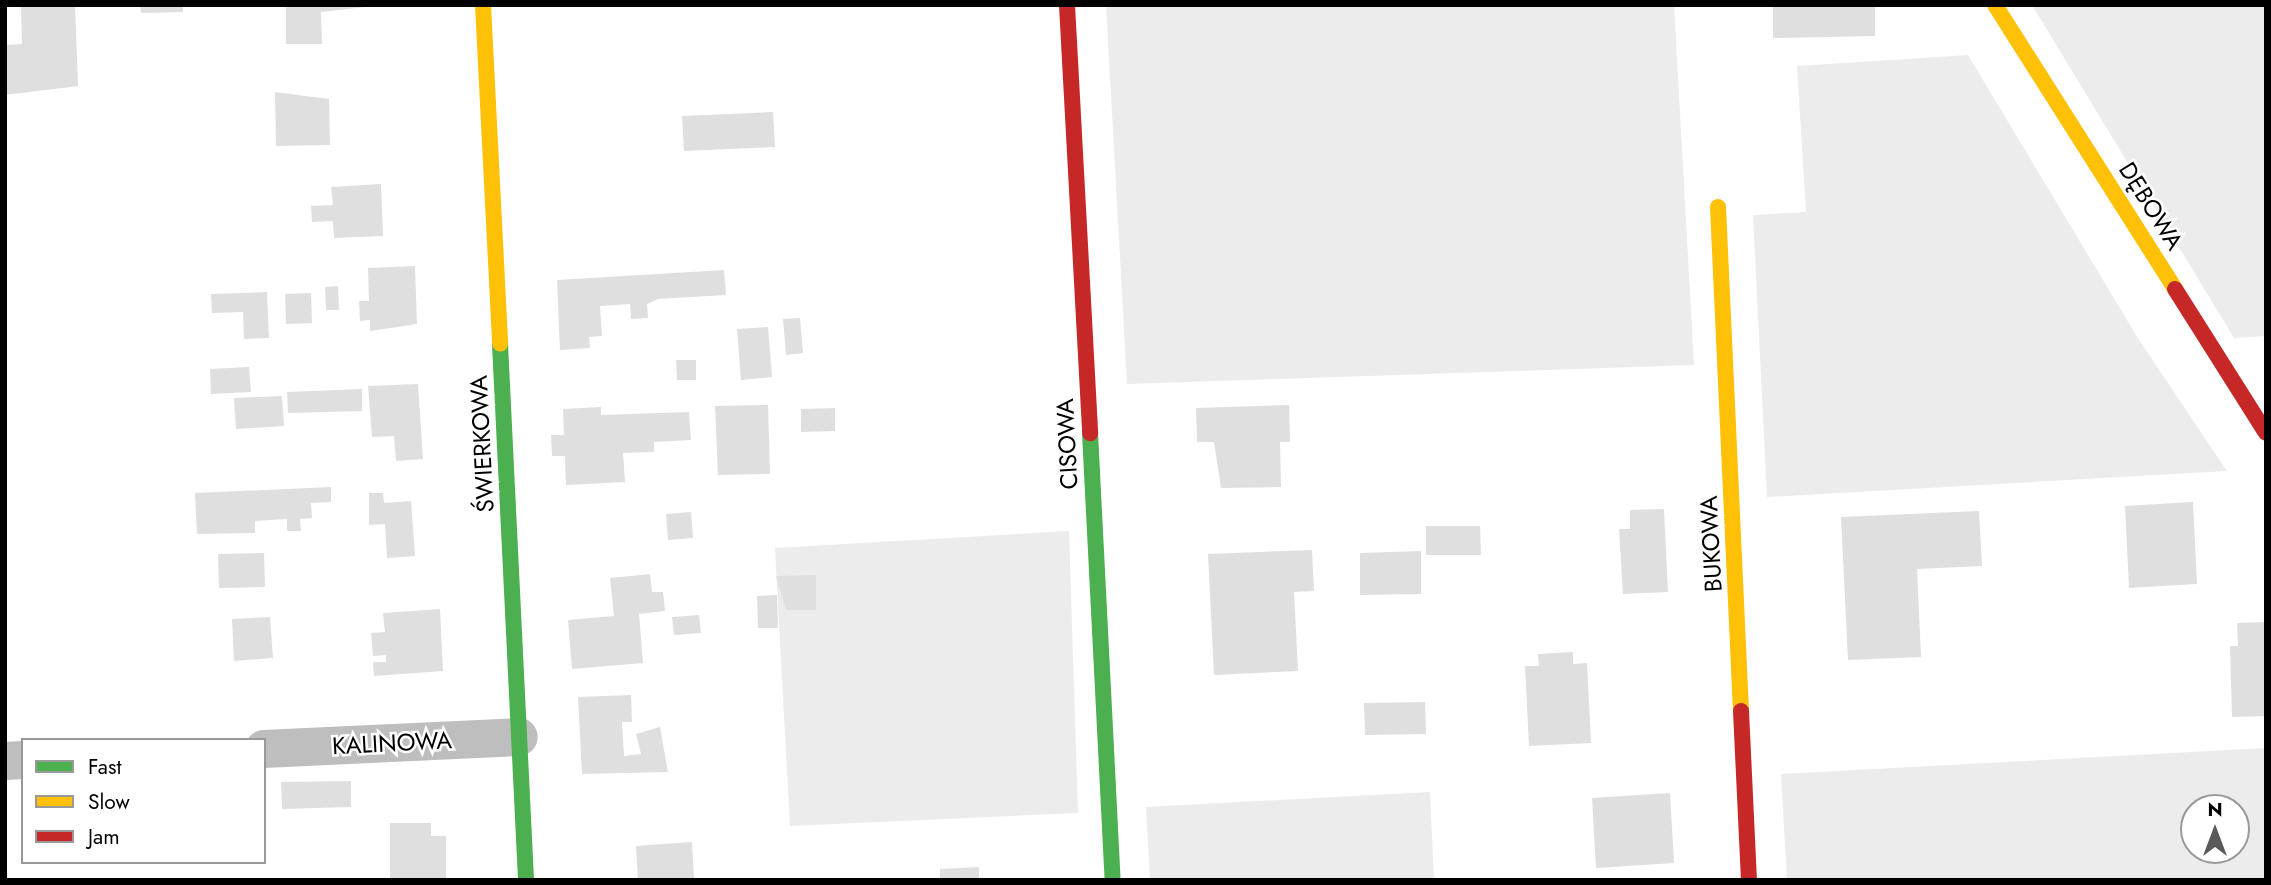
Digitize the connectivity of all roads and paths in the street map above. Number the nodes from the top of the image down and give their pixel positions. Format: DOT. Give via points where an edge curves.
graph roads {
  1 [pos="483,5"];
  2 [pos="1067,5"];
  3 [pos="1995,5"];
  4 [pos="1718,206"];
  5 [pos="2266,433"];
  6 [pos="519,737"];
  7 [pos="266,749"];
  8 [pos="526,880"];
  9 [pos="1113,880"];
  10 [pos="1749,880"];
  1 -- 6 [label="street, ŚWIERKOWA"];
  2 -- 9 [label="street, CISOWA"];
  3 -- 5 [label="street, DĘBOWA"];
  4 -- 10 [label="street, BUKOWA"];
  6 -- 7 [label="street, KALINOWA"];
  6 -- 8 [label="street, ŚWIERKOWA"];
}
